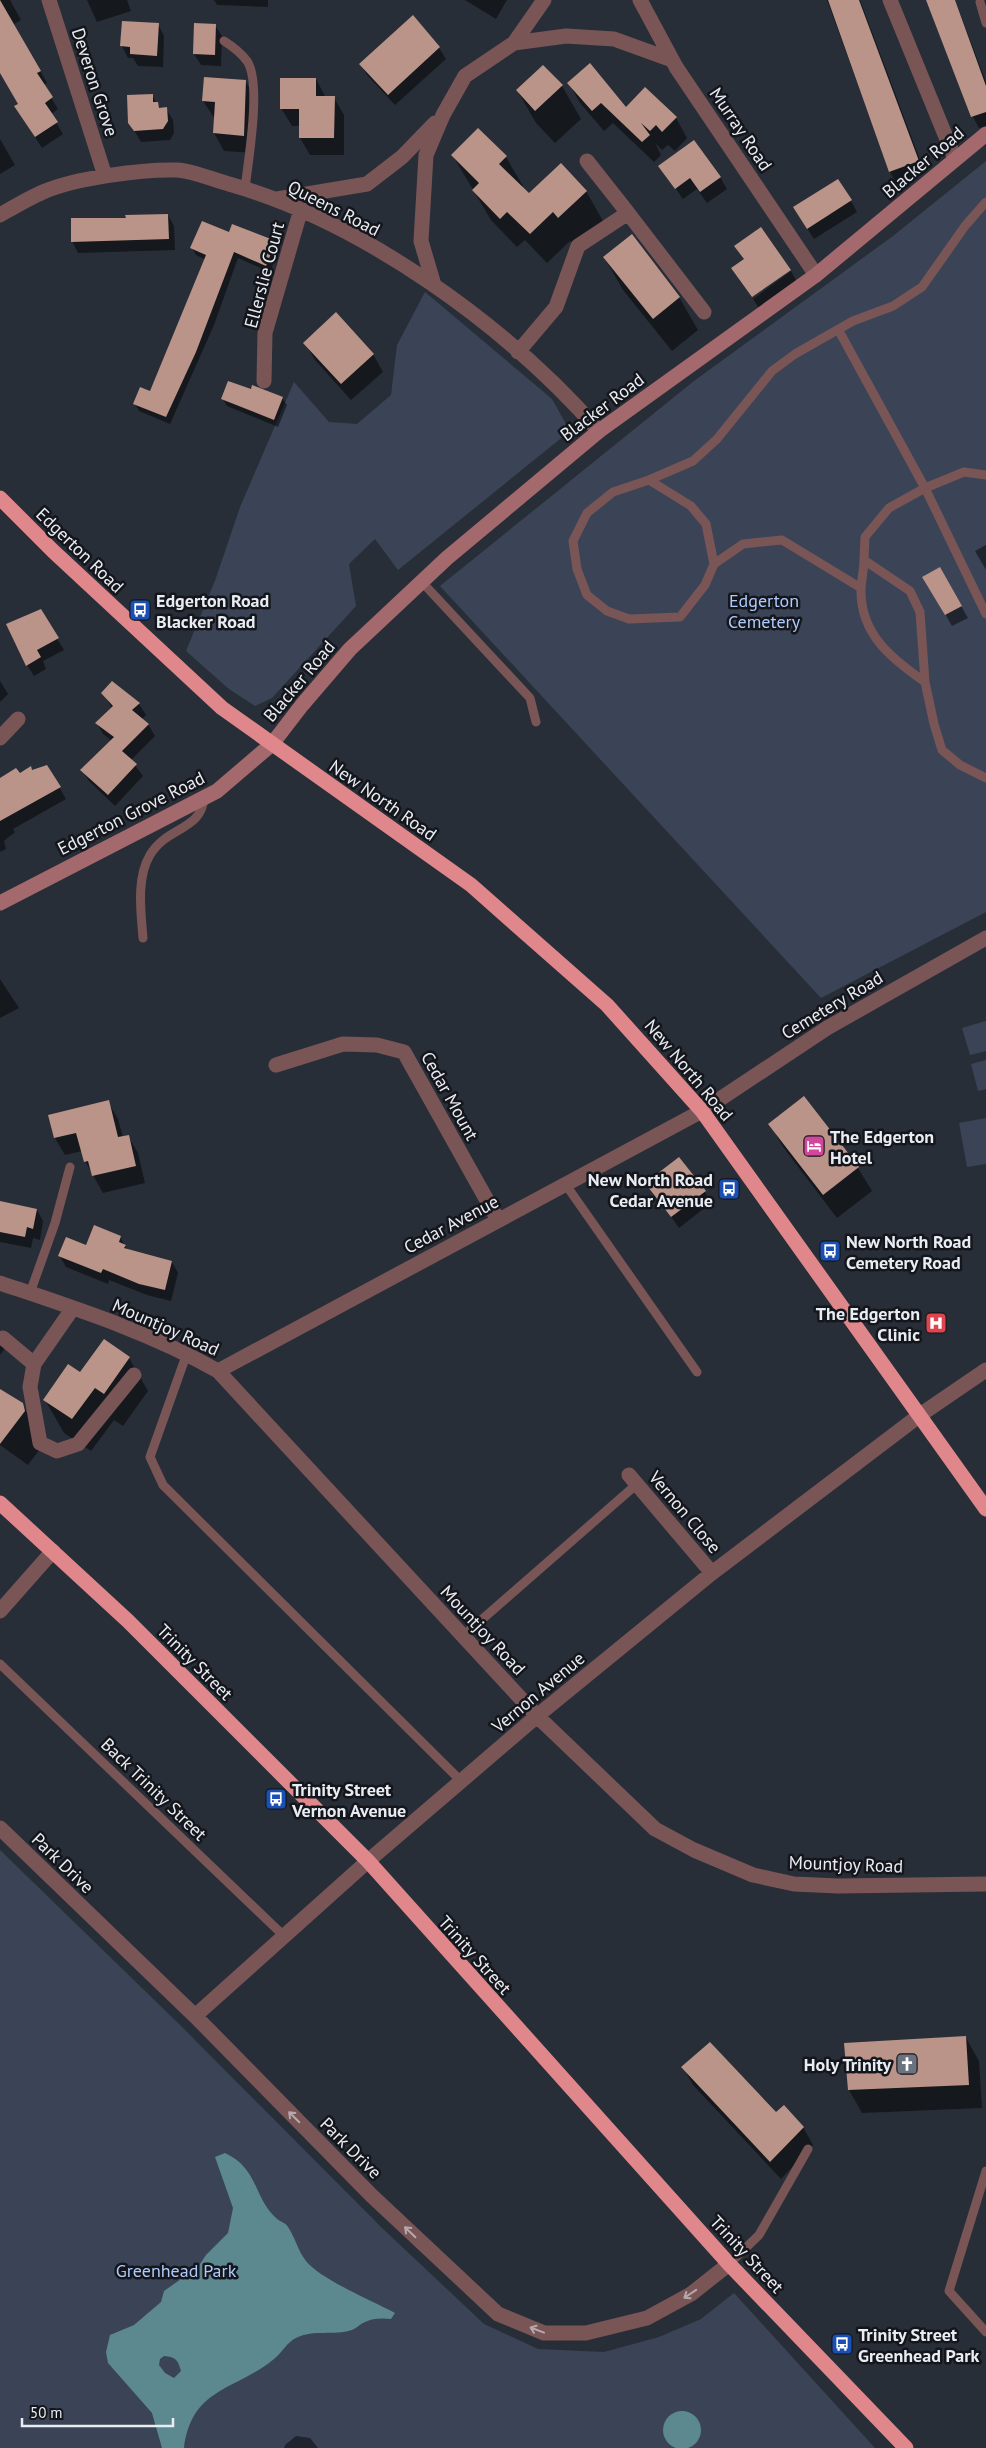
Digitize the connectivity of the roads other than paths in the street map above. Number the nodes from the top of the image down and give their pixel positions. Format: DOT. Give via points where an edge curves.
graph roads {
  1 [pos="49,0"];
  2 [pos="544,0"];
  3 [pos="640,0"];
  4 [pos="890,0"];
  5 [pos="980,2"];
  6 [pos="986,23"];
  7 [pos="224,41"];
  8 [pos="514,44"];
  9 [pos="672,60"];
  10 [pos="443,115"];
  11 [pos="986,134"];
  12 [pos="955,159"];
  13 [pos="587,161"];
  14 [pos="106,176"];
  15 [pos="245,189"];
  16 [pos="277,199"];
  17 [pos="986,202"];
  18 [pos="302,209"];
  19 [pos="628,213"];
  20 [pos="0,215"];
  21 [pos="816,275"];
  22 [pos="434,285"];
  23 [pos="704,312"];
  24 [pos="838,332"];
  25 [pos="518,352"];
  26 [pos="264,380"];
  27 [pos="598,431"];
  28 [pos="986,475"];
  29 [pos="649,480"];
  30 [pos="925,488"];
  31 [pos="0,498"];
  32 [pos="864,560"];
  33 [pos="714,564"];
  34 [pos="421,581"];
  35 [pos="861,588"];
  36 [pos="986,614"];
  37 [pos="925,682"];
  38 [pos="18,719"];
  39 [pos="536,722"];
  40 [pos="0,738"];
  41 [pos="272,744"];
  42 [pos="986,778"];
  43 [pos="204,797"];
  44 [pos="0,903"];
  45 [pos="143,938"];
  46 [pos="986,938"];
  47 [pos="276,1065"];
  48 [pos="702,1110"];
  49 [pos="70,1167"];
  50 [pos="566,1185"];
  51 [pos="498,1220"];
  52 [pos="0,1283"];
  53 [pos="30,1293"];
  54 [pos="73,1308"];
  55 [pos="3,1338"];
  56 [pos="187,1353"];
  57 [pos="34,1364"];
  58 [pos="986,1370"];
  59 [pos="218,1371"];
  60 [pos="697,1372"];
  61 [pos="134,1376"];
  62 [pos="920,1415"];
  63 [pos="633,1480"];
  64 [pos="0,1503"];
  65 [pos="986,1509"];
  66 [pos="53,1551"];
  67 [pos="712,1573"];
  68 [pos="0,1611"];
  69 [pos="463,1636"];
  70 [pos="0,1664"];
  71 [pos="537,1716"];
  72 [pos="461,1782"];
  73 [pos="0,1828"];
  74 [pos="368,1861"];
  75 [pos="986,1884"];
  76 [pos="285,1937"];
  77 [pos="195,2016"];
  78 [pos="808,2149"];
  79 [pos="986,2171"];
  80 [pos="730,2264"];
  81 [pos="986,2332"];
  82 [pos="906,2448"];
  1 -- 14 [label="street, Deveron Grove"];
  2 -- 8 [label="street"];
  3 -- 9 [label="street, Murray Road"];
  4 -- 12 [label="street"];
  5 -- 6 [label="lane"];
  7 -- 15 [label="lane" via="248,62 252,76 253,108"];
  8 -- 9 [label="street" via="566,36 614,39"];
  8 -- 10 [label="street" via="465,76"];
  9 -- 21 [label="street, Murray Road"];
  10 -- 16 [label="street" via="402,157 367,184"];
  10 -- 22 [label="street" via="426,155 422,194 421,241"];
  11 -- 12 [label="street, Blacker Road"];
  12 -- 21 [label="street, Blacker Road"];
  13 -- 19 [label="street"];
  14 -- 15 [label="street, Queens Road" via="179,170"];
  14 -- 20 [label="street, Queens Road" via="45,191"];
  15 -- 16 [label="street, Queens Road"];
  16 -- 18 [label="street, Queens Road"];
  17 -- 24 [label="lane" via="922,287 893,306 853,321"];
  18 -- 22 [label="street, Queens Road" via="356,237"];
  18 -- 26 [label="street, Ellerslie Court" via="266,333"];
  19 -- 23 [label="street"];
  19 -- 25 [label="street" via="578,246 556,307"];
  21 -- 27 [label="street, Blacker Road"];
  22 -- 25 [label="street, Queens Road"];
  24 -- 29 [label="lane" via="795,354 772,371 717,439 693,461"];
  24 -- 30 [label="lane"];
  25 -- 27 [label="street, Queens Road" via="567,394"];
  27 -- 34 [label="street, Blacker Road"];
  28 -- 30 [label="lane" via="964,472"];
  29 -- 33 [label="lane" via="691,506 706,524"];
  29 -- 33 [label="lane" via="613,492 587,513 573,541 577,569 586,595 607,611 630,619 680,617 705,585"];
  30 -- 32 [label="lane" via="889,508 865,537"];
  30 -- 36 [label="lane"];
  31 -- 41 [label="highway, Edgerton Road" via="212,699"];
  32 -- 35 [label="lane"];
  32 -- 37 [label="lane" via="910,592 920,612"];
  33 -- 35 [label="lane" via="743,544 782,540"];
  34 -- 39 [label="lane" via="530,698"];
  34 -- 41 [label="street, Blacker Road" via="350,649"];
  35 -- 37 [label="lane" via="861,605 868,628 880,646"];
  37 -- 42 [label="lane" via="942,750 960,765"];
  38 -- 40 [label="street"];
  41 -- 43 [label="street, Edgerton Grove Road" via="217,791"];
  41 -- 48 [label="highway, New North Road" via="471,884 607,1005"];
  43 -- 44 [label="street, Edgerton Grove Road"];
  43 -- 45 [label="lane" via="199,816 163,838 149,856 140,901"];
  46 -- 48 [label="street, Cemetery Road" via="827,1028"];
  47 -- 51 [label="street, Cedar Mount" via="343,1044 377,1045 404,1052"];
  48 -- 50 [label="street, Cedar Avenue"];
  48 -- 62 [label="highway, New North Road"];
  49 -- 53 [label="lane" via="55,1223"];
  50 -- 51 [label="street, Cedar Avenue"];
  50 -- 60 [label="lane"];
  51 -- 59 [label="street, Cedar Avenue"];
  52 -- 53 [label="street, Mountjoy Road"];
  53 -- 54 [label="street, Mountjoy Road"];
  54 -- 56 [label="street, Mountjoy Road"];
  54 -- 57 [label="street"];
  55 -- 57 [label="street"];
  56 -- 59 [label="street, Mountjoy Road"];
  56 -- 72 [label="lane" via="150,1456 163,1486"];
  57 -- 61 [label="street" via="30,1387 40,1443 57,1451 78,1444"];
  58 -- 62 [label="street, Vernon Avenue"];
  59 -- 69 [label="street, Mountjoy Road"];
  62 -- 65 [label="highway, New North Road"];
  62 -- 67 [label="street, Vernon Avenue"];
  63 -- 67 [label="street, Vernon Close"];
  63 -- 69 [label="lane"];
  64 -- 66 [label="highway, Trinity Street"];
  66 -- 68 [label="street"];
  66 -- 74 [label="highway, Trinity Street" via="128,1621"];
  67 -- 71 [label="street, Vernon Avenue"];
  69 -- 71 [label="street, Mountjoy Road"];
  70 -- 76 [label="lane, Back Trinity Street"];
  71 -- 72 [label="street, Vernon Avenue"];
  71 -- 75 [label="street, Mountjoy Road" via="655,1829 694,1850 753,1874 794,1884 838,1886"];
  72 -- 74 [label="street, Vernon Avenue"];
  73 -- 77 [label="street, Park Drive"];
  74 -- 76 [label="street, Vernon Avenue"];
  74 -- 80 [label="highway, Trinity Street"];
  76 -- 77 [label="street, Vernon Avenue"];
  80 -- 77 [label="street, Park Drive, one-way" via="648,2318 586,2333 544,2333 498,2314 371,2195"];
  78 -- 80 [label="lane" via="759,2235"];
  79 -- 81 [label="lane" via="949,2291"];
  80 -- 82 [label="highway, Trinity Street"];
}
